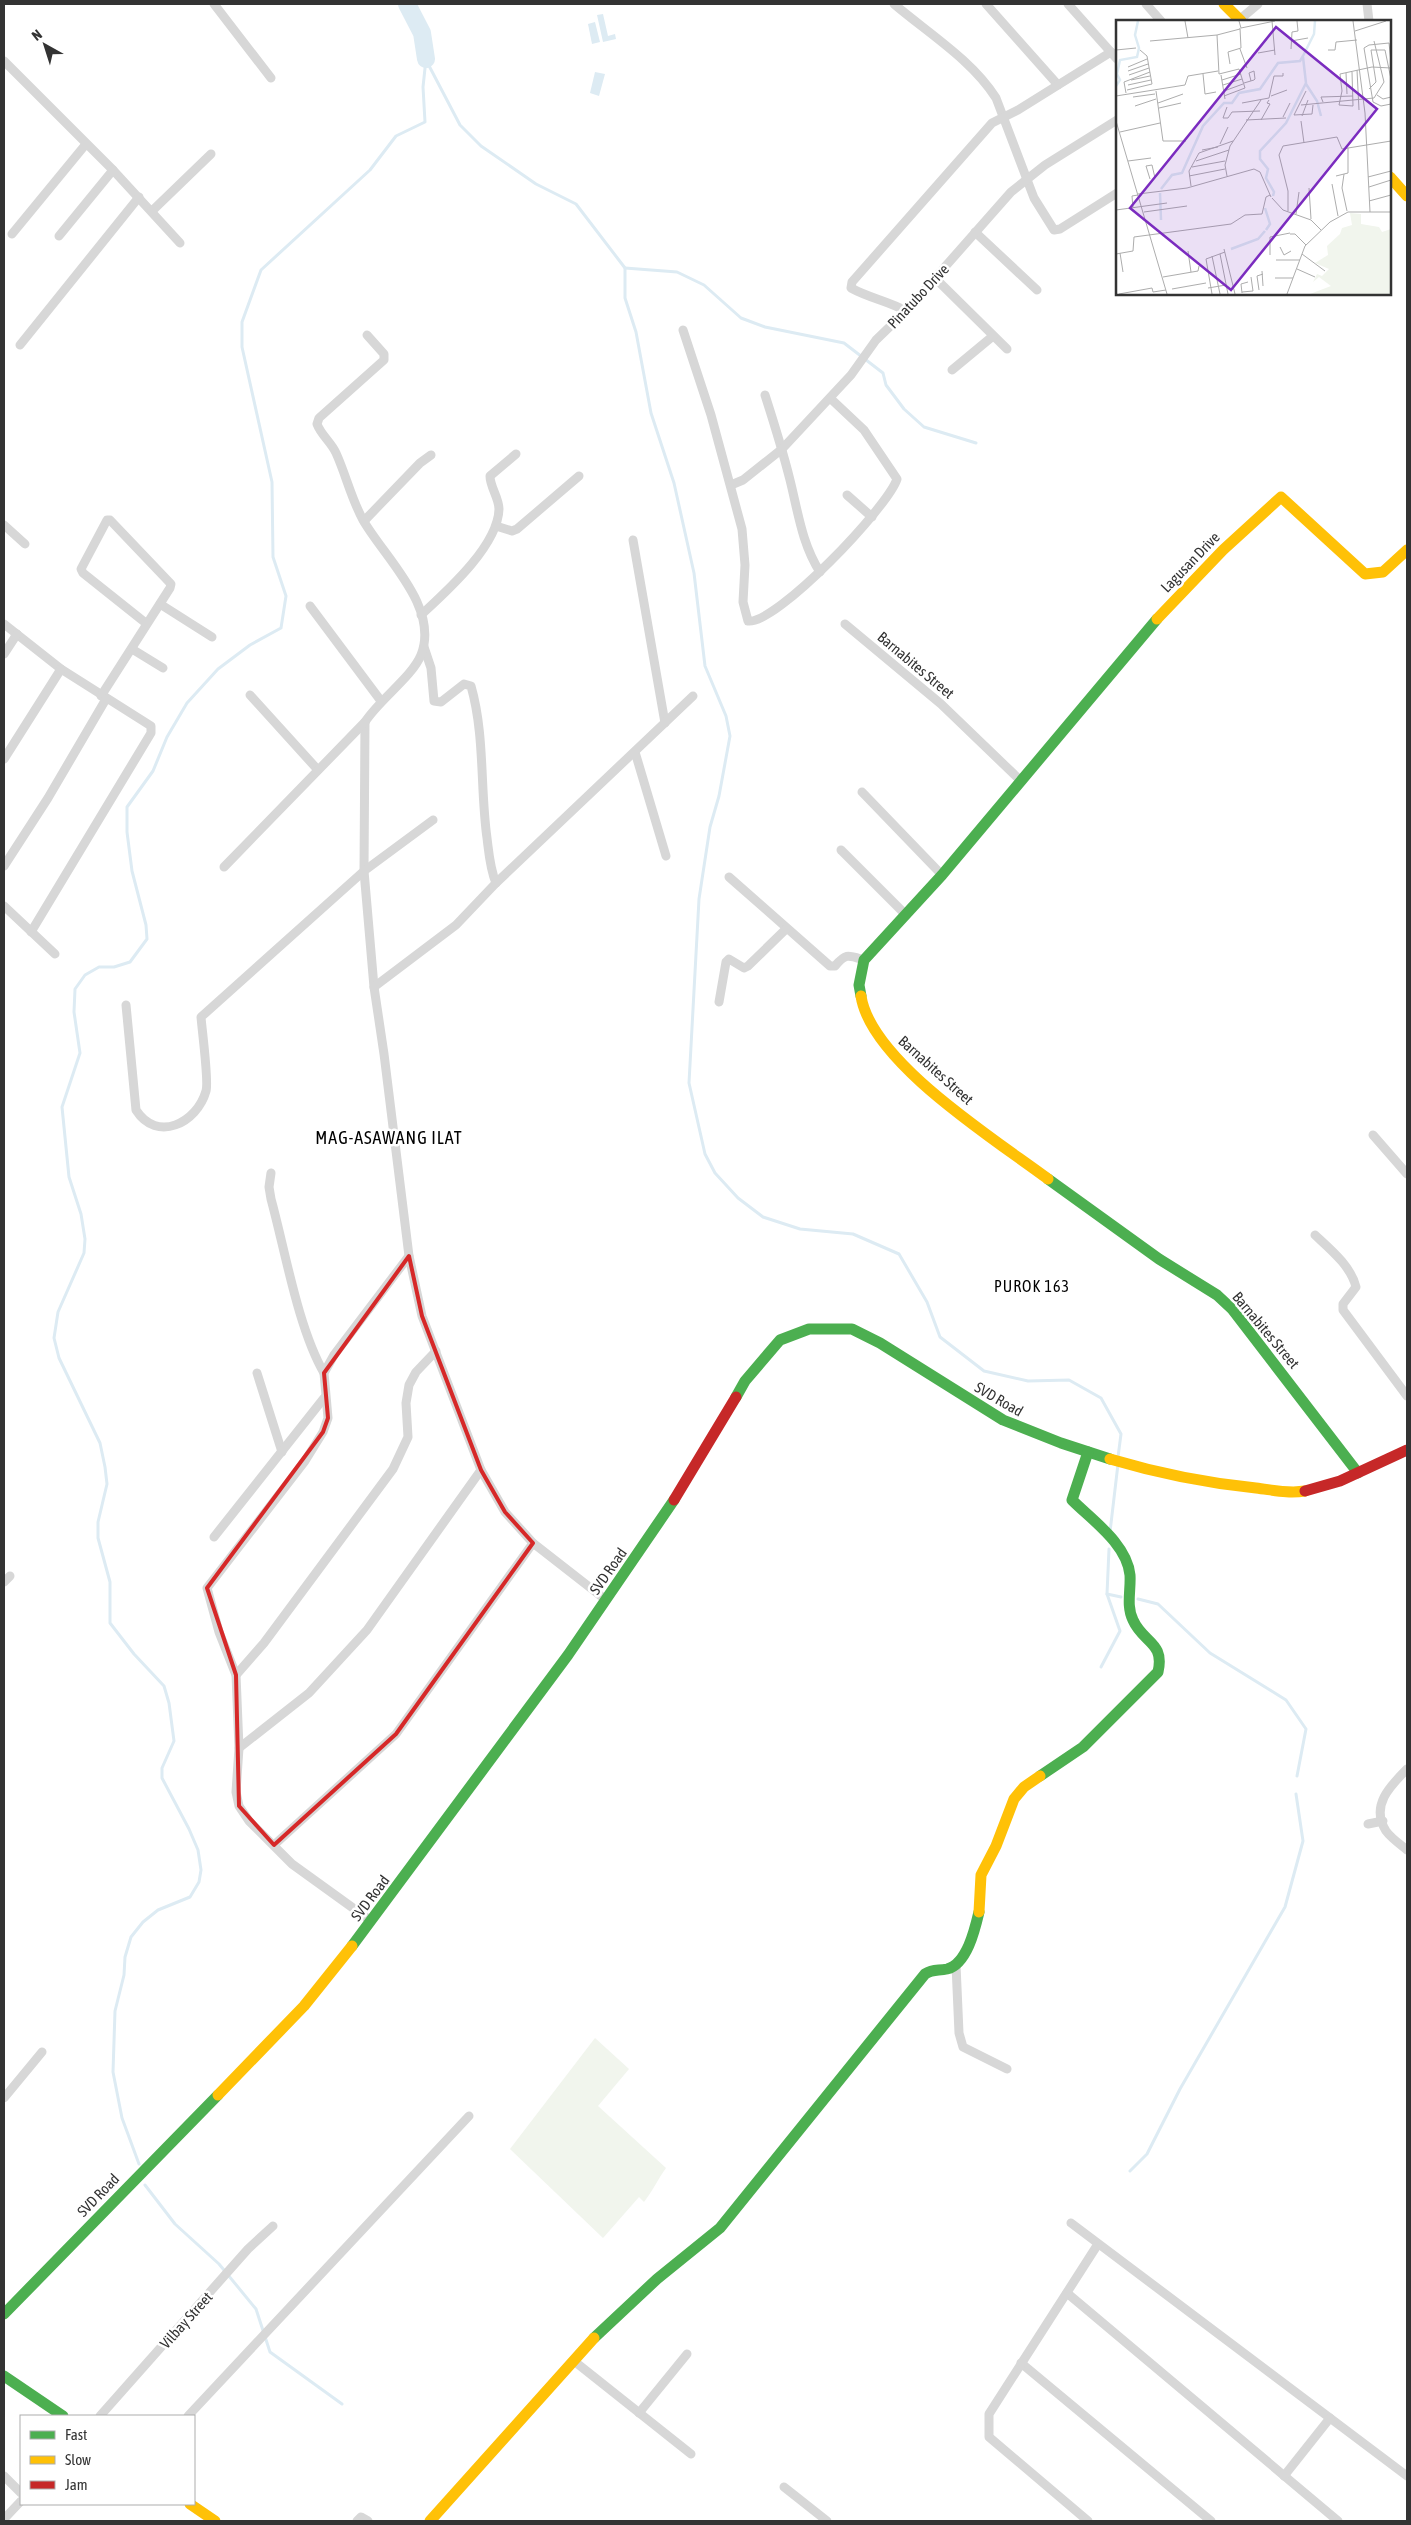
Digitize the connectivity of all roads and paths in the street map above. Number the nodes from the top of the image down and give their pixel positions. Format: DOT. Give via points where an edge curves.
graph roads {
  1 [pos="894,4"];
  2 [pos="986,4"];
  3 [pos="1068,4"];
  4 [pos="1146,4"];
  5 [pos="1224,4"];
  6 [pos="1258,4"];
  7 [pos="1367,4"];
  8 [pos="217,5"];
  9 [pos="1161,20"];
  10 [pos="1239,20"];
  11 [pos="1241,20"];
  12 [pos="1369,20"];
  13 [pos="1114,56"];
  14 [pos="4,62"];
  15 [pos="271,78"];
  16 [pos="1058,85"];
  17 [pos="1003,118"];
  18 [pos="1116,121"];
  19 [pos="86,144"];
  20 [pos="210,154"];
  21 [pos="113,170"];
  22 [pos="1026,178"];
  23 [pos="1391,182"];
  24 [pos="1116,194"];
  25 [pos="1407,196"];
  26 [pos="139,197"];
  27 [pos="152,211"];
  28 [pos="975,232"];
  29 [pos="12,234"];
  30 [pos="59,236"];
  31 [pos="180,243"];
  32 [pos="935,278"];
  33 [pos="1037,290"];
  34 [pos="906,311"];
  35 [pos="683,330"];
  36 [pos="367,334"];
  37 [pos="993,336"];
  38 [pos="20,345"];
  39 [pos="1007,349"];
  40 [pos="952,370"];
  41 [pos="765,395"];
  42 [pos="830,398"];
  43 [pos="782,449"];
  44 [pos="431,454"];
  45 [pos="516,454"];
  46 [pos="579,476"];
  47 [pos="731,485"];
  48 [pos="847,495"];
  49 [pos="872,517"];
  50 [pos="364,521"];
  51 [pos="4,525"];
  52 [pos="496,526"];
  53 [pos="633,540"];
  54 [pos="25,544"];
  55 [pos="1407,550"];
  56 [pos="820,572"];
  57 [pos="160,604"];
  58 [pos="310,606"];
  59 [pos="421,615"];
  60 [pos="4,624"];
  61 [pos="148,624"];
  62 [pos="846,624"];
  63 [pos="17,634"];
  64 [pos="212,636"];
  65 [pos="424,647"];
  66 [pos="132,649"];
  67 [pos="4,654"];
  68 [pos="163,668"];
  69 [pos="61,669"];
  70 [pos="250,695"];
  71 [pos="693,696"];
  72 [pos="104,697"];
  73 [pos="381,701"];
  74 [pos="365,722"];
  75 [pos="665,723"];
  76 [pos="635,752"];
  77 [pos="4,759"];
  78 [pos="318,770"];
  79 [pos="1021,781"];
  80 [pos="862,792"];
  81 [pos="433,820"];
  82 [pos="841,850"];
  83 [pos="666,856"];
  84 [pos="4,866"];
  85 [pos="224,867"];
  86 [pos="364,871"];
  87 [pos="942,875"];
  88 [pos="729,877"];
  89 [pos="496,883"];
  90 [pos="4,906"];
  91 [pos="906,914"];
  92 [pos="786,929"];
  93 [pos="31,932"];
  94 [pos="55,954"];
  95 [pos="864,960"];
  96 [pos="374,987"];
  97 [pos="719,1002"];
  98 [pos="126,1005"];
  99 [pos="1373,1135"];
  100 [pos="272,1173"];
  101 [pos="1407,1174"];
  102 [pos="1315,1235"];
  103 [pos="410,1256"];
  104 [pos="436,1351"];
  105 [pos="257,1373"];
  106 [pos="324,1373"];
  107 [pos="1407,1396"];
  108 [pos="324,1398"];
  109 [pos="1407,1450"];
  110 [pos="282,1452"];
  111 [pos="1088,1452"];
  112 [pos="481,1470"];
  113 [pos="1358,1473"];
  114 [pos="214,1537"];
  115 [pos="533,1543"];
  116 [pos="606,1600"];
  117 [pos="236,1675"];
  118 [pos="239,1748"];
  119 [pos="1407,1769"];
  120 [pos="1383,1821"];
  121 [pos="1368,1824"];
  122 [pos="274,1846"];
  123 [pos="1407,1850"];
  124 [pos="371,1921"];
  125 [pos="956,1965"];
  126 [pos="42,2052"];
  127 [pos="1007,2069"];
  128 [pos="4,2098"];
  129 [pos="469,2116"];
  130 [pos="1070,2223"];
  131 [pos="273,2226"];
  132 [pos="1098,2244"];
  133 [pos="1067,2293"];
  134 [pos="4,2314"];
  135 [pos="687,2354"];
  136 [pos="574,2361"];
  137 [pos="1021,2362"];
  138 [pos="4,2376"];
  139 [pos="639,2413"];
  140 [pos="62,2415"];
  141 [pos="101,2415"];
  142 [pos="189,2415"];
  143 [pos="1330,2418"];
  144 [pos="691,2454"];
  145 [pos="4,2476"];
  146 [pos="1284,2476"];
  147 [pos="1407,2476"];
  148 [pos="784,2487"];
  149 [pos="20,2492"];
  150 [pos="20,2502"];
  151 [pos="191,2505"];
  152 [pos="1329,2513"];
  153 [pos="4,2519"];
  154 [pos="215,2521"];
  155 [pos="357,2521"];
  156 [pos="368,2521"];
  157 [pos="430,2521"];
  158 [pos="827,2521"];
  159 [pos="1088,2521"];
  160 [pos="1211,2521"];
  161 [pos="1322,2521"];
  162 [pos="1338,2521"];
  1 -- 17 [label="street" via="988,85"];
  2 -- 16 [label="street"];
  3 -- 13 [label="street"];
  4 -- 9 [label="street"];
  5 -- 10 [label="street"];
  6 -- 11 [label="street"];
  7 -- 12 [label="street"];
  8 -- 15 [label="street"];
  13 -- 16 [label="street"];
  14 -- 19 [label="street"];
  16 -- 17 [label="street"];
  17 -- 22 [label="street"];
  17 -- 34 [label="street" via="981,132 852,282 852,288 863,294"];
  18 -- 22 [label="street, Pinatubo Drive"];
  19 -- 21 [label="street"];
  19 -- 29 [label="street"];
  20 -- 27 [label="street"];
  21 -- 26 [label="street"];
  21 -- 30 [label="street"];
  22 -- 24 [label="street" via="1054,230"];
  22 -- 28 [label="street, Pinatubo Drive"];
  23 -- 25 [label="street"];
  26 -- 27 [label="street"];
  26 -- 38 [label="street"];
  27 -- 31 [label="street"];
  28 -- 32 [label="street, Pinatubo Drive"];
  28 -- 33 [label="street"];
  32 -- 34 [label="street, Pinatubo Drive"];
  32 -- 37 [label="street"];
  34 -- 42 [label="street, Pinatubo Drive" via="876,340"];
  35 -- 47 [label="street"];
  36 -- 50 [label="street" via="384,354 384,360 319,418 317,424 335,452 346,485"];
  37 -- 39 [label="street"];
  37 -- 40 [label="street"];
  41 -- 43 [label="street"];
  42 -- 43 [label="street, Pinatubo Drive"];
  42 -- 49 [label="street" via="864,430 897,479"];
  43 -- 47 [label="street, Pinatubo Drive"];
  43 -- 56 [label="street" via="803,536 810,557"];
  44 -- 50 [label="street"];
  45 -- 52 [label="street" via="490,476 499,508"];
  46 -- 52 [label="street" via="518,529 512,531"];
  47 -- 56 [label="street" via="745,546 743,602 748,621 755,621 770,612"];
  48 -- 49 [label="street"];
  49 -- 56 [label="street"];
  50 -- 59 [label="street" via="399,569"];
  51 -- 54 [label="street"];
  52 -- 59 [label="street" via="462,574"];
  53 -- 75 [label="street"];
  55 -- 79 [label="street, Lagusan Drive" via="1386,572 1374,576 1364,574 1281,498 1223,550 1143,633"];
  57 -- 61 [label="street"];
  57 -- 61 [label="street" via="170,588 167,578 110,520 106,520 81,568 83,573"];
  57 -- 64 [label="street"];
  58 -- 73 [label="street"];
  59 -- 65 [label="street"];
  60 -- 63 [label="street"];
  61 -- 66 [label="street"];
  62 -- 79 [label="street, Barnabites Street" via="941,704"];
  63 -- 67 [label="street"];
  63 -- 69 [label="street"];
  65 -- 73 [label="street" via="415,665"];
  65 -- 89 [label="street" via="431,668 434,701 440,702 464,684 471,686 482,758 482,803 491,872"];
  66 -- 68 [label="street"];
  66 -- 72 [label="street"];
  69 -- 72 [label="street"];
  69 -- 77 [label="street"];
  70 -- 78 [label="street"];
  71 -- 75 [label="street"];
  72 -- 84 [label="street" via="48,798"];
  72 -- 93 [label="street" via="147,722 151,733"];
  73 -- 74 [label="street"];
  74 -- 78 [label="street"];
  74 -- 86 [label="street"];
  75 -- 76 [label="street"];
  76 -- 83 [label="street"];
  76 -- 89 [label="street"];
  78 -- 85 [label="street"];
  79 -- 87 [label="street"];
  80 -- 87 [label="street"];
  81 -- 86 [label="street"];
  82 -- 91 [label="street"];
  86 -- 96 [label="street"];
  86 -- 98 [label="street" via="200,1017 207,1090 182,1122 167,1128 151,1124 141,1119 136,1110"];
  87 -- 91 [label="street"];
  88 -- 92 [label="street"];
  89 -- 96 [label="street" via="456,925"];
  90 -- 93 [label="street"];
  91 -- 95 [label="street"];
  92 -- 95 [label="street" via="830,966 835,966 843,957"];
  92 -- 97 [label="street" via="748,966 744,968 729,959 726,962"];
  93 -- 94 [label="street"];
  95 -- 113 [label="street, Barnabites Street" via="859,985 863,1011 876,1034 897,1059 936,1095 1088,1209 1217,1295 1245,1323"];
  96 -- 103 [label="street"];
  99 -- 101 [label="street"];
  100 -- 106 [label="street" via="271,1199 315,1358"];
  102 -- 107 [label="street" via="1342,1262 1355,1281 1356,1287 1343,1304 1343,1310"];
  103 -- 104 [label="street" via="422,1316"];
  103 -- 106 [label="street" via="334,1355"];
  104 -- 112 [label="street"];
  104 -- 117 [label="street" via="416,1372 409,1385 406,1403 408,1436 393,1469 264,1643"];
  105 -- 110 [label="street"];
  106 -- 108 [label="street"];
  108 -- 110 [label="street"];
  108 -- 117 [label="street" via="328,1418 323,1432 207,1588 219,1632"];
  109 -- 113 [label="street, SVD Road"];
  110 -- 114 [label="street"];
  111 -- 113 [label="street, SVD Road" via="1214,1484 1295,1492 1324,1486"];
  111 -- 116 [label="street, SVD Road" via="1003,1420 852,1329 809,1329 780,1340 745,1381 663,1518"];
  111 -- 125 [label="street" via="1072,1500 1124,1557 1129,1568 1133,1623 1159,1650 1162,1660 1158,1672 1083,1747 1024,1787 1014,1799 996,1846 980,1875 981,1901 976,1925 964,1956"];
  112 -- 115 [label="street" via="505,1512"];
  112 -- 118 [label="street" via="368,1630 309,1693"];
  115 -- 116 [label="street"];
  115 -- 122 [label="street" via="396,1734"];
  116 -- 124 [label="street, SVD Road"];
  117 -- 118 [label="street"];
  118 -- 122 [label="street" via="236,1792 239,1806"];
  119 -- 120 [label="street" via="1386,1790 1380,1809"];
  120 -- 121 [label="street"];
  120 -- 123 [label="street" via="1386,1831"];
  122 -- 124 [label="street" via="292,1864"];
  124 -- 134 [label="street, SVD Road" via="304,2006"];
  125 -- 127 [label="street" via="959,2033 963,2047"];
  125 -- 136 [label="street" via="933,1969 925,1974 720,2228 656,2279 605,2326"];
  126 -- 128 [label="street"];
  129 -- 142 [label="street"];
  130 -- 132 [label="street"];
  131 -- 141 [label="street, Vilbay Street" via="248,2249"];
  132 -- 133 [label="street"];
  132 -- 143 [label="street"];
  133 -- 137 [label="street"];
  133 -- 146 [label="street"];
  135 -- 139 [label="street"];
  136 -- 139 [label="street"];
  136 -- 157 [label="street"];
  137 -- 159 [label="street" via="989,2414 989,2437"];
  137 -- 160 [label="street"];
  138 -- 140 [label="street"];
  139 -- 144 [label="street"];
  143 -- 146 [label="street"];
  143 -- 147 [label="street"];
  145 -- 149 [label="street"];
  146 -- 152 [label="street"];
  148 -- 158 [label="street"];
  150 -- 153 [label="street"];
  151 -- 154 [label="street"];
  152 -- 161 [label="street"];
  152 -- 162 [label="street"];
  155 -- 156 [label="street" via="361,2517"];
}
